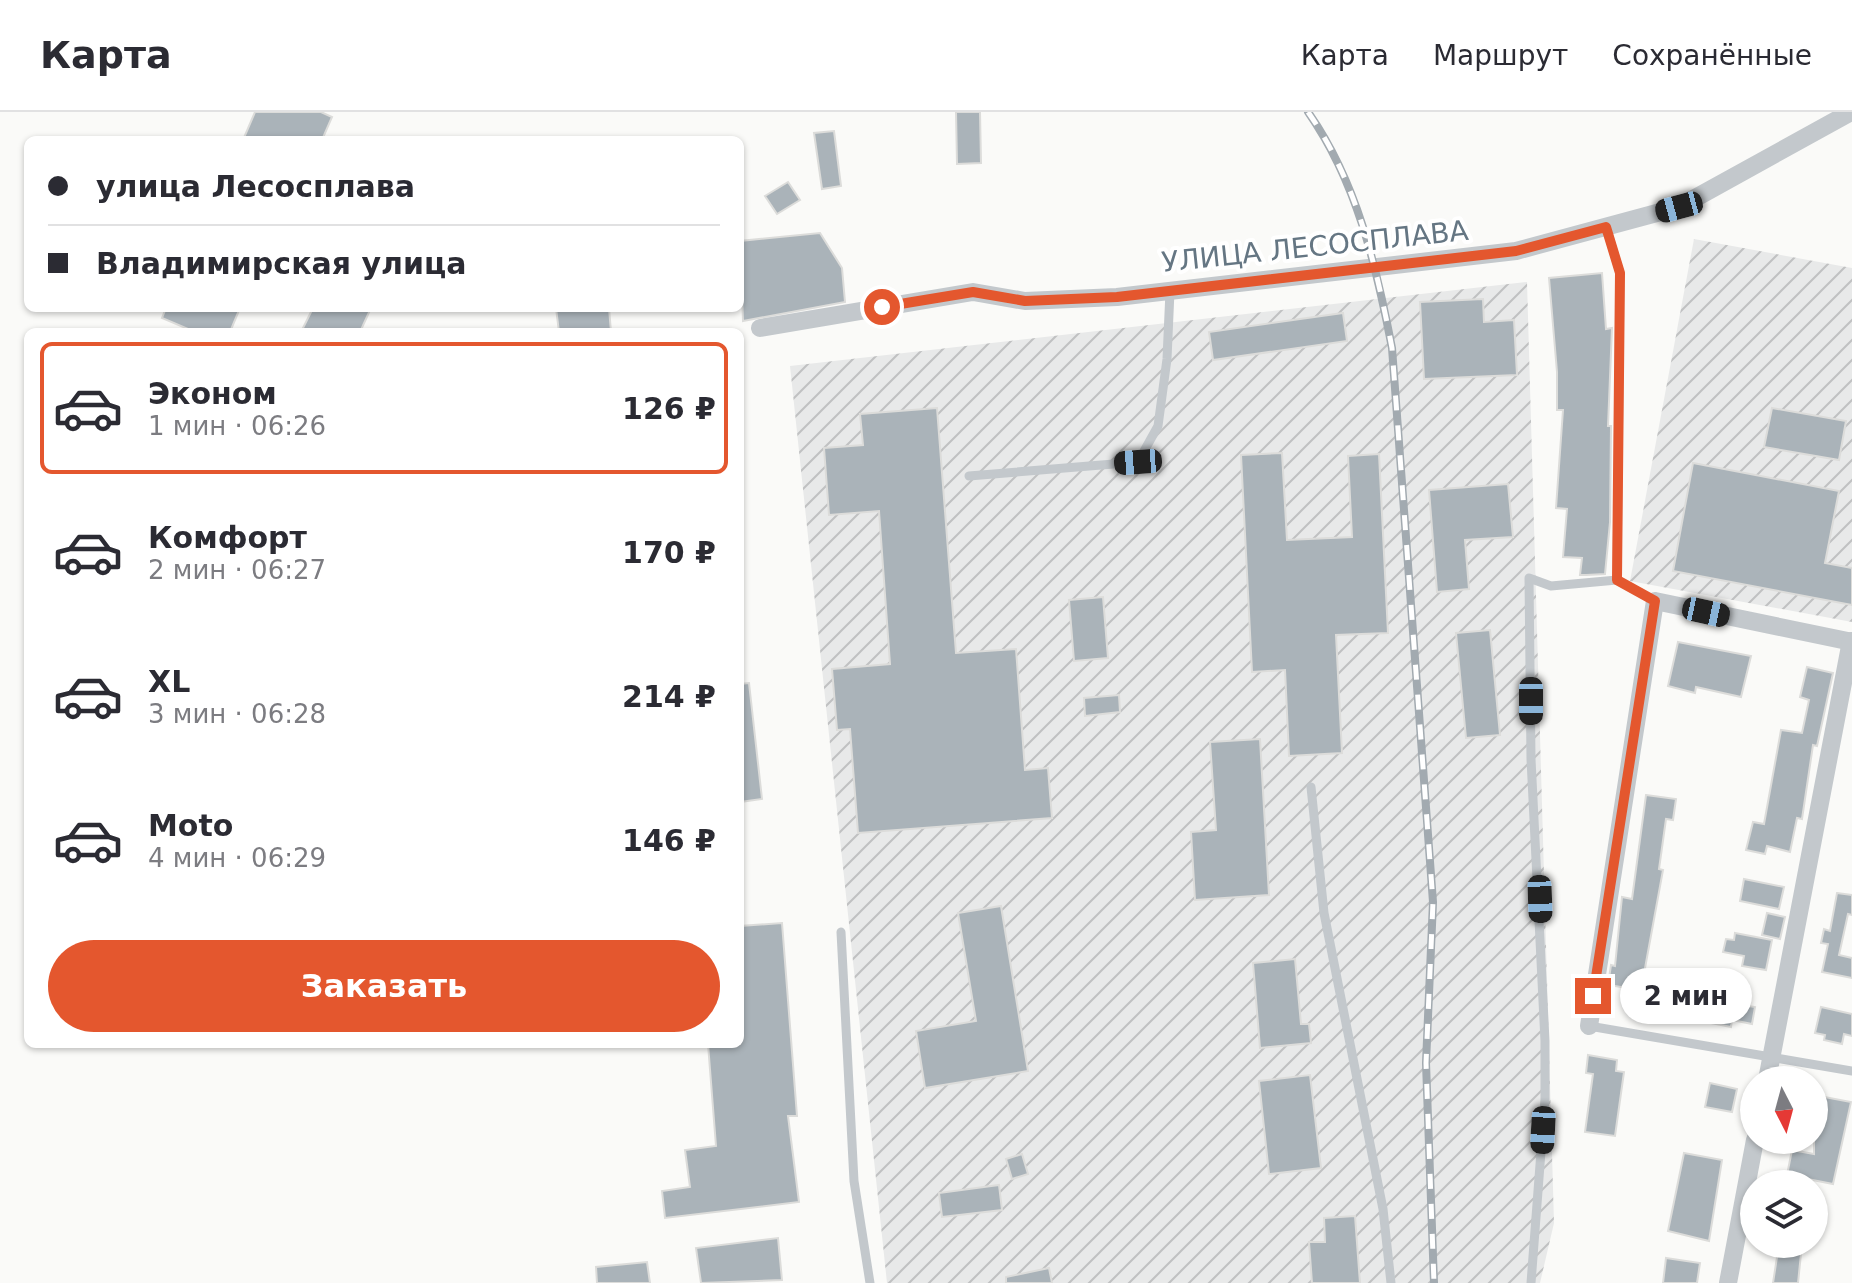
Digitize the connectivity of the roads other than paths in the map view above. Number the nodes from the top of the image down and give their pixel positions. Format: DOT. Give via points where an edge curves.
graph roads {
  1 [pos="1851,112"];
  2 [pos="1606,227"];
  3 [pos="1170,291"];
  4 [pos="760,328"];
  5 [pos="969,476"];
  6 [pos="1617,580"];
  7 [pos="1655,601"];
  8 [pos="1852,642"];
  9 [pos="1311,787"];
  10 [pos="841,932"];
  11 [pos="1589,1026"];
  12 [pos="1771,1058"];
  13 [pos="1770,1066"];
  14 [pos="1852,1071"];
  15 [pos="1752,1154"];
  16 [pos="870,1283"];
  17 [pos="1391,1283"];
  18 [pos="1531,1283"];
  19 [pos="1728,1283"];
  1 -- 2 [label="street, УЛИЦА ЛЕСОСПЛАВА" via="1679,207"];
  2 -- 3 [label="street, УЛИЦА ЛЕСОСПЛАВА" via="1516,251"];
  2 -- 6 [label="lane" via="1620,273"];
  3 -- 4 [label="street, УЛИЦА ЛЕСОСПЛАВА" via="1025,301 973,292"];
  3 -- 5 [label="lane" via="1158,426 1138,462"];
  6 -- 7 [label="lane"];
  6 -- 18 [label="lane" via="1551,586 1529,578 1531,759 1545,1041"];
  7 -- 8 [label="street"];
  7 -- 11 [label="street"];
  8 -- 12 [label="street"];
  9 -- 17 [label="lane" via="1324,913 1383,1209"];
  10 -- 16 [label="lane" via="854,1181"];
  11 -- 12 [label="lane"];
  12 -- 13 [label="street"];
  12 -- 14 [label="lane"];
  15 -- 19 [label="street"];
}
